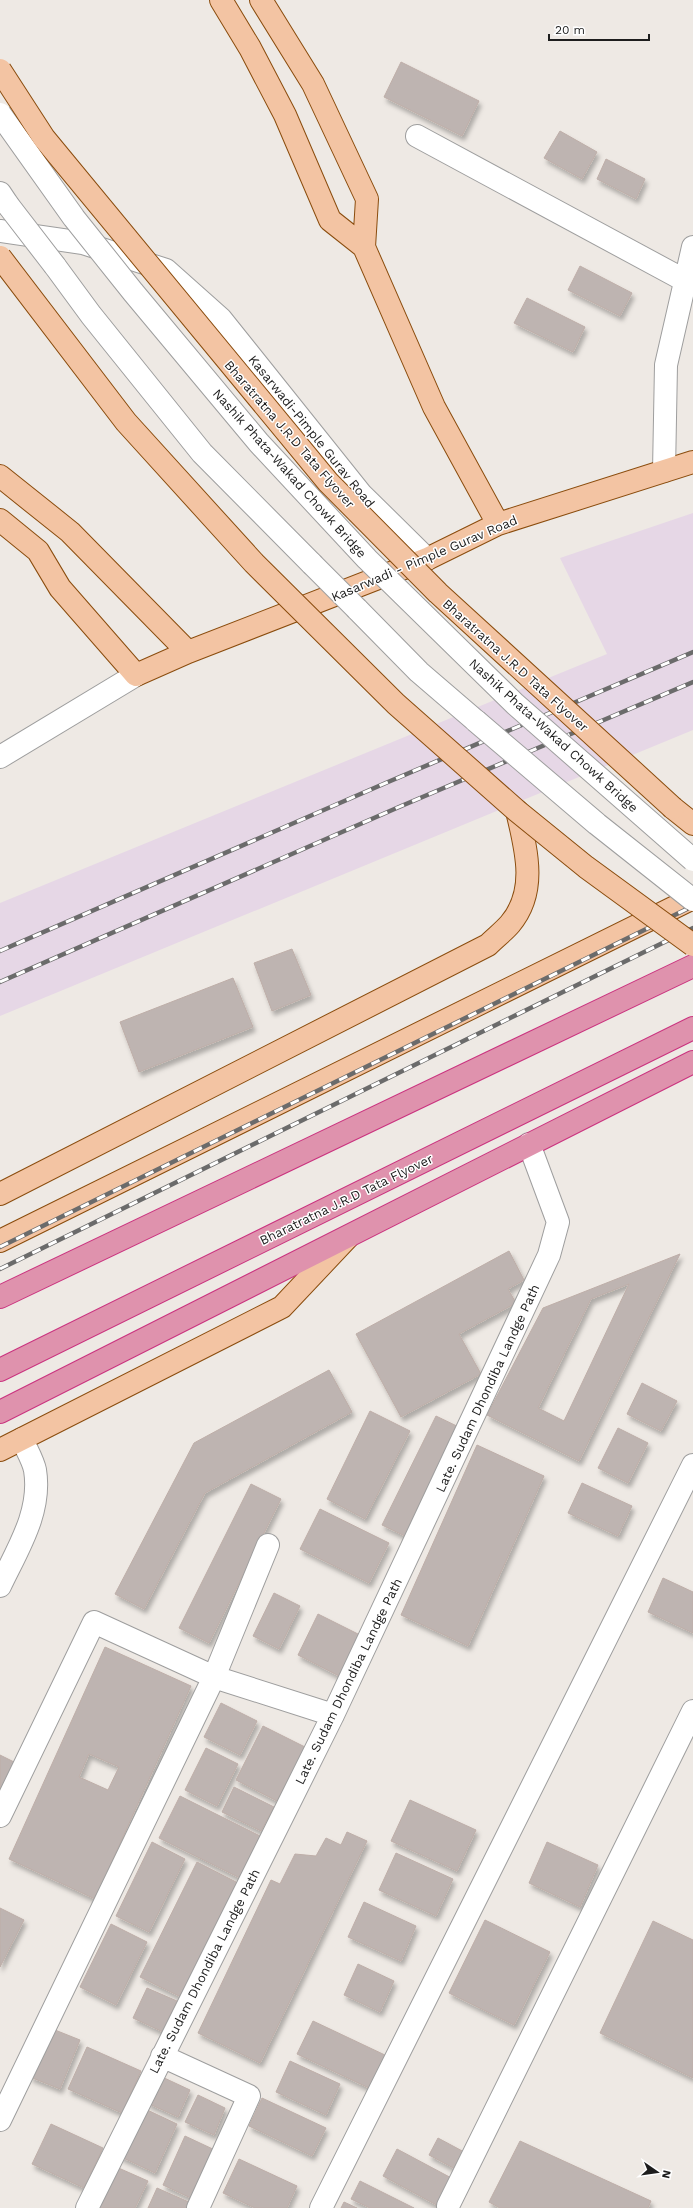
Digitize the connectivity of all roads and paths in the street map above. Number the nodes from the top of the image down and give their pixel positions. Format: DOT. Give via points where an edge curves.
graph roads {
  1 [pos="221,0"];
  2 [pos="261,0"];
  3 [pos="0,70"];
  4 [pos="0,114"];
  5 [pos="417,136"];
  6 [pos="0,193"];
  7 [pos="0,230"];
  8 [pos="364,246"];
  9 [pos="693,247"];
  10 [pos="0,257"];
  11 [pos="684,280"];
  12 [pos="693,462"];
  13 [pos="664,472"];
  14 [pos="0,476"];
  15 [pos="0,520"];
  16 [pos="498,524"];
  17 [pos="427,559"];
  18 [pos="188,652"];
  19 [pos="136,675"];
  20 [pos="0,757"];
  21 [pos="683,808"];
  22 [pos="517,811"];
  23 [pos="693,824"];
  24 [pos="693,860"];
  25 [pos="693,899"];
  26 [pos="693,945"];
  27 [pos="693,966"];
  28 [pos="693,1028"];
  29 [pos="693,1062"];
  30 [pos="529,1144"];
  31 [pos="0,1194"];
  32 [pos="350,1234"];
  33 [pos="0,1241"];
  34 [pos="0,1297"];
  35 [pos="0,1370"];
  36 [pos="0,1412"];
  37 [pos="22,1439"];
  38 [pos="0,1450"];
  39 [pos="693,1465"];
  40 [pos="268,1545"];
  41 [pos="0,1586"];
  42 [pos="214,1677"];
  43 [pos="693,1711"];
  44 [pos="332,1715"];
  45 [pos="0,1816"];
  46 [pos="162,2056"];
  47 [pos="0,2120"];
  48 [pos="448,2206"];
  49 [pos="87,2208"];
  50 [pos="198,2208"];
  51 [pos="321,2208"];
  1 -- 8 [label="main road" via="285,115 330,220"];
  2 -- 8 [label="main road" via="313,84 367,199"];
  3 -- 21 [label="main road, Bharatratna J.R.D Tata Flyover, bridge" via="44,138 328,482 438,593"];
  4 -- 24 [label="street, Nashik Phata-Wakad Chowk Bridge, bridge" via="89,237 270,454 367,559 515,704"];
  5 -- 11 [label="street"];
  6 -- 25 [label="street, bridge" via="91,315 202,453 419,672 597,824"];
  7 -- 17 [label="street, Kasarwadi-Pimple Gurav Road" via="83,243 166,270 221,319 361,494"];
  8 -- 16 [label="main road" via="434,407"];
  9 -- 11 [label="street"];
  10 -- 22 [label="main road, bridge" via="126,422 254,563 396,704"];
  11 -- 13 [label="street" via="666,365"];
  12 -- 13 [label="main road, Kasarwadi - Pimple Gurav Road"];
  13 -- 16 [label="main road, Kasarwadi - Pimple Gurav Road"];
  14 -- 18 [label="main road" via="70,532"];
  15 -- 19 [label="main road" via="38,551 60,588"];
  16 -- 17 [label="main road, Kasarwadi - Pimple Gurav Road"];
  17 -- 18 [label="main road, Kasarwadi - Pimple Gurav Road"];
  18 -- 19 [label="main road, Kasarwadi - Pimple Gurav Road"];
  19 -- 20 [label="street"];
  21 -- 23 [label="main road, Bharatratna J.R.D Tata Flyover"];
  22 -- 26 [label="main road, bridge" via="586,867"];
  22 -- 31 [label="main road" via="528,858 522,907 510,924 488,945"];
  25 -- 33 [label="main road"];
  27 -- 34 [label="highway"];
  28 -- 35 [label="highway, Bharatratna J.R.D Tata Flyover"];
  29 -- 30 [label="highway"];
  30 -- 32 [label="highway"];
  30 -- 44 [label="street, Late. Sudam Dhondiba Landge Path" via="558,1222 549,1255"];
  32 -- 36 [label="highway"];
  32 -- 37 [label="main road" via="282,1307"];
  37 -- 38 [label="main road"];
  37 -- 41 [label="street" via="35,1469 33,1513"];
  39 -- 51 [label="street"];
  40 -- 42 [label="street"];
  42 -- 44 [label="street"];
  42 -- 45 [label="street" via="94,1622"];
  42 -- 47 [label="street"];
  43 -- 48 [label="street"];
  44 -- 46 [label="street, Late. Sudam Dhondiba Landge Path"];
  46 -- 49 [label="street, Late. Sudam Dhondiba Landge Path"];
  46 -- 50 [label="street" via="249,2096"];
}
